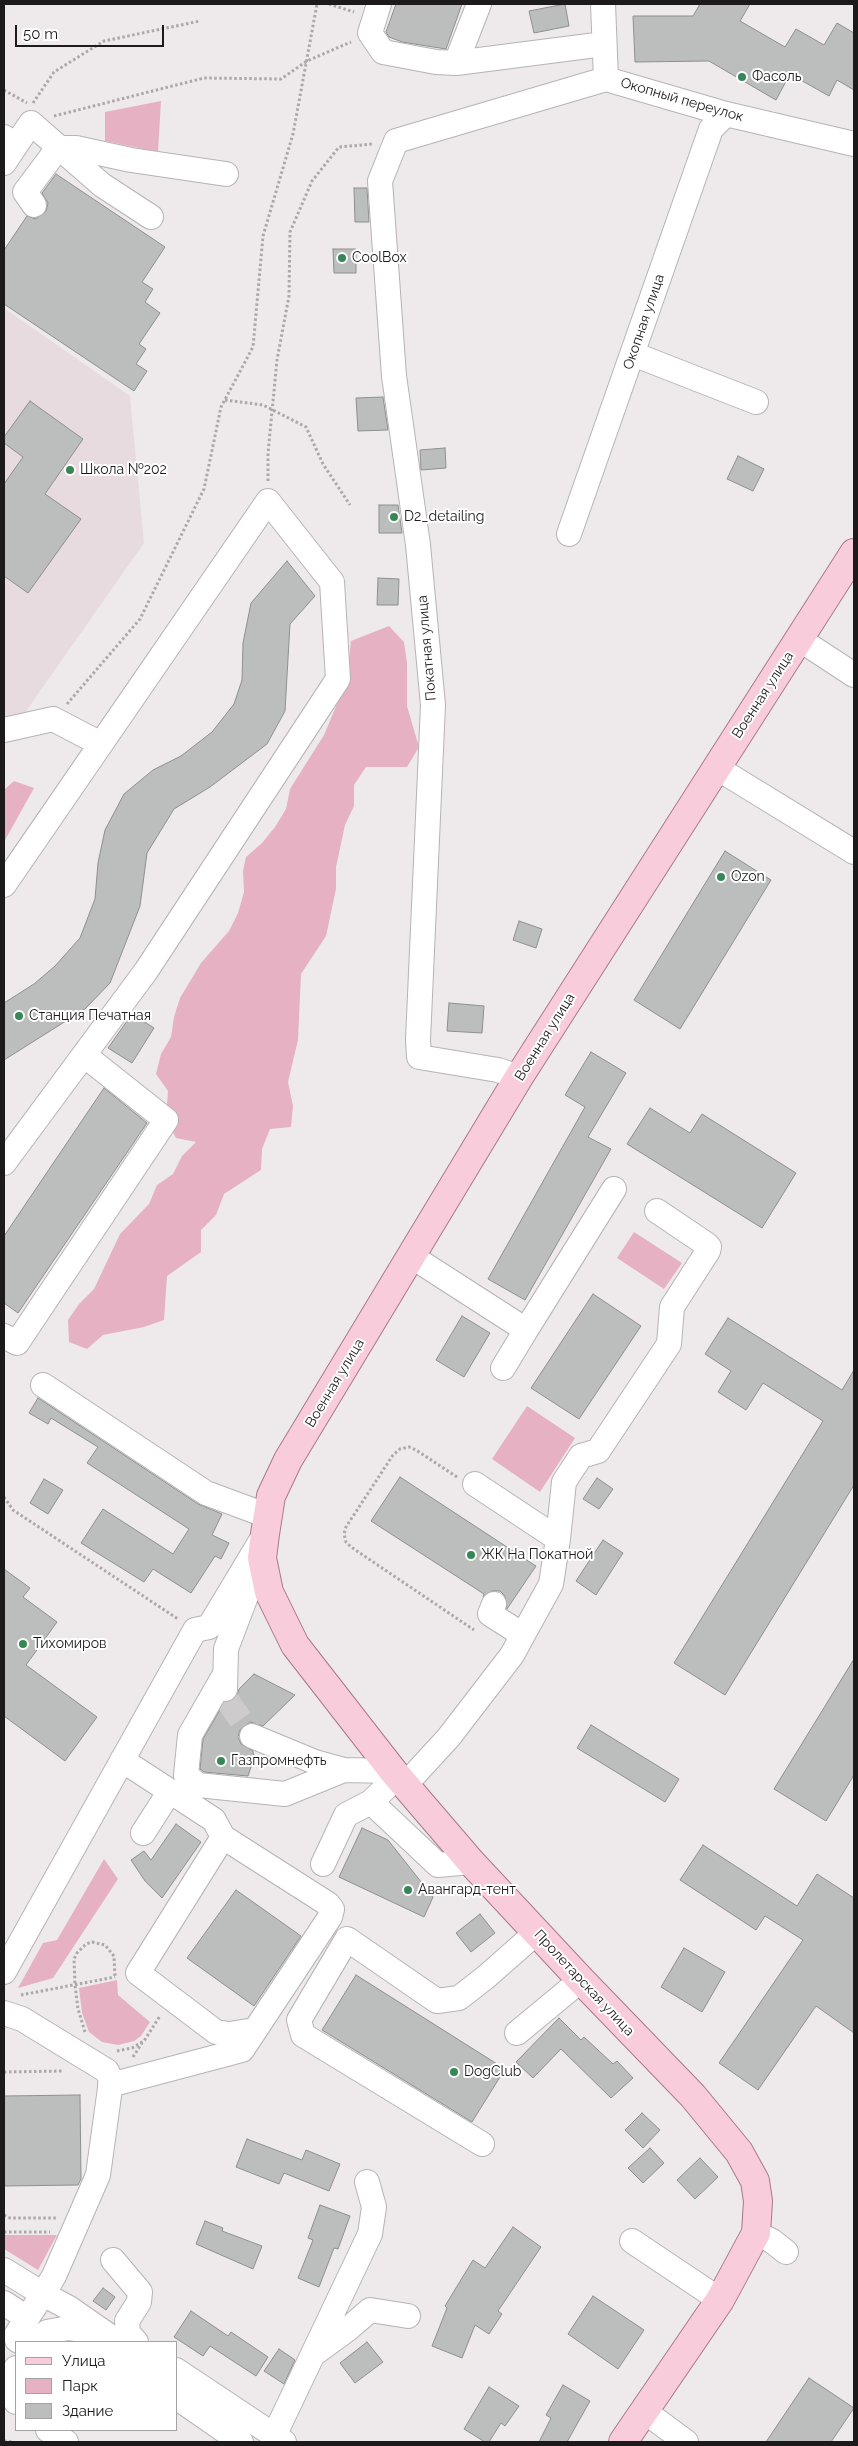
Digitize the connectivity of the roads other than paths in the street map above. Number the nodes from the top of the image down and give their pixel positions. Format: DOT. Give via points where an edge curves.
graph roads {
  1 [pos="479,4"];
  2 [pos="603,4"];
  3 [pos="374,19"];
  4 [pos="604,44"];
  5 [pos="456,63"];
  6 [pos="606,79"];
  7 [pos="726,114"];
  8 [pos="396,142"];
  9 [pos="854,144"];
  10 [pos="8,148"];
  11 [pos="58,148"];
  12 [pos="226,174"];
  13 [pos="34,204"];
  14 [pos="151,216"];
  15 [pos="634,354"];
  16 [pos="756,402"];
  17 [pos="569,534"];
  18 [pos="854,554"];
  19 [pos="799,639"];
  20 [pos="854,675"];
  21 [pos="4,730"];
  22 [pos="101,744"];
  23 [pos="717,768"];
  24 [pos="854,852"];
  25 [pos="4,885"];
  26 [pos="84,1056"];
  27 [pos="519,1077"];
  28 [pos="4,1163"];
  29 [pos="614,1189"];
  30 [pos="657,1211"];
  31 [pos="411,1256"];
  32 [pos="526,1330"];
  33 [pos="4,1336"];
  34 [pos="503,1368"];
  35 [pos="42,1385"];
  36 [pos="470,1483"];
  37 [pos="265,1536"];
  38 [pos="558,1539"];
  39 [pos="494,1604"];
  40 [pos="523,1636"];
  41 [pos="225,1674"];
  42 [pos="227,1700"];
  43 [pos="252,1736"];
  44 [pos="122,1760"];
  45 [pos="344,1770"];
  46 [pos="398,1777"];
  47 [pos="170,1791"];
  48 [pos="371,1802"];
  49 [pos="143,1833"];
  50 [pos="223,1837"];
  51 [pos="472,1862"];
  52 [pos="323,1864"];
  53 [pos="537,1932"];
  54 [pos="4,1972"];
  55 [pos="581,1980"];
  56 [pos="9,2005"];
  57 [pos="255,2030"];
  58 [pos="517,2033"];
  59 [pos="110,2085"];
  60 [pos="482,2144"];
  61 [pos="367,2182"];
  62 [pos="756,2233"];
  63 [pos="632,2241"];
  64 [pos="786,2252"];
  65 [pos="113,2260"];
  66 [pos="4,2270"];
  67 [pos="42,2294"];
  68 [pos="720,2300"];
  69 [pos="4,2303"];
  70 [pos="408,2316"];
  71 [pos="27,2318"];
  72 [pos="19,2341"];
  73 [pos="35,2341"];
  74 [pos="97,2341"];
  75 [pos="117,2341"];
  76 [pos="135,2341"];
  77 [pos="312,2355"];
  78 [pos="178,2371"];
  79 [pos="15,2372"];
  80 [pos="178,2384"];
  81 [pos="15,2398"];
  82 [pos="178,2398"];
  83 [pos="644,2411"];
  84 [pos="218,2426"];
  85 [pos="50,2431"];
  86 [pos="279,2439"];
  87 [pos="66,2442"];
  88 [pos="241,2442"];
  89 [pos="623,2442"];
  90 [pos="686,2442"];
  1 -- 5 [label="street"];
  2 -- 4 [label="street"];
  3 -- 5 [label="street" via="383,52"];
  4 -- 5 [label="street"];
  4 -- 6 [label="street"];
  6 -- 7 [label="street, Окопный переулок"];
  6 -- 8 [label="street, Окопный переулок"];
  7 -- 9 [label="street, Окопный переулок"];
  7 -- 15 [label="street, Окопная улица" via="711,128"];
  8 -- 27 [label="street, Покатная улица" via="380,181 394,376 418,545 433,705 419,1057 498,1070"];
  10 -- 11 [label="street" via="31,114"];
  11 -- 12 [label="street" via="76,148"];
  11 -- 13 [label="street" via="25,192"];
  11 -- 14 [label="street" via="102,185"];
  15 -- 16 [label="street"];
  15 -- 17 [label="street, Окопная улица"];
  18 -- 19 [label="main road, Военная улица"];
  19 -- 20 [label="street"];
  19 -- 23 [label="main road, Военная улица"];
  21 -- 22 [label="street" via="53,719"];
  22 -- 25 [label="street"];
  22 -- 26 [label="street" via="268,502 332,582 338,679 146,971"];
  23 -- 24 [label="street"];
  23 -- 27 [label="main road, Военная улица"];
  26 -- 28 [label="street"];
  26 -- 33 [label="street" via="166,1120 17,1344"];
  27 -- 31 [label="main road, Военная улица"];
  29 -- 32 [label="street"];
  30 -- 38 [label="street" via="706,1244 708,1251 672,1307 669,1344 598,1451 578,1458 564,1482"];
  31 -- 32 [label="street"];
  31 -- 37 [label="main road, Военная улица" via="288,1460 272,1496"];
  32 -- 34 [label="street"];
  35 -- 37 [label="street" via="206,1493"];
  36 -- 38 [label="street"];
  37 -- 41 [label="street" via="226,1649"];
  37 -- 44 [label="street" via="209,1626 195,1630"];
  37 -- 46 [label="main road, Пролетарская улица" via="268,1592 295,1645"];
  38 -- 40 [label="street" via="549,1589"];
  39 -- 40 [label="street" via="490,1614"];
  40 -- 46 [label="street" via="449,1737"];
  41 -- 42 [label="street"];
  41 -- 45 [label="street" via="190,1735 186,1775 198,1785 285,1794"];
  43 -- 45 [label="street" via="315,1762"];
  44 -- 47 [label="street"];
  44 -- 54 [label="street"];
  45 -- 46 [label="street"];
  46 -- 48 [label="street"];
  46 -- 51 [label="main road, Пролетарская улица"];
  47 -- 49 [label="street"];
  47 -- 50 [label="street" via="214,1820"];
  48 -- 51 [label="street" via="438,1865"];
  48 -- 52 [label="street" via="346,1816"];
  50 -- 57 [label="street" via="332,1909 330,1917"];
  50 -- 57 [label="street" via="138,1973 222,2034"];
  51 -- 53 [label="main road, Пролетарская улица"];
  53 -- 55 [label="main road, Пролетарская улица"];
  53 -- 60 [label="street" via="459,1998 437,2001 347,1939 299,2020 303,2035"];
  55 -- 58 [label="street"];
  55 -- 62 [label="main road, Пролетарская улица" via="693,2096 739,2152 755,2181 758,2201"];
  56 -- 59 [label="street" via="22,2019 107,2071"];
  57 -- 59 [label="street" via="246,2046 236,2052"];
  59 -- 67 [label="street" via="98,2175 54,2276"];
  61 -- 77 [label="street" via="374,2208 370,2234"];
  62 -- 64 [label="street"];
  62 -- 68 [label="main road, Пролетарская улица"];
  63 -- 68 [label="street"];
  65 -- 76 [label="street" via="140,2292 139,2302 127,2321 128,2333"];
  66 -- 67 [label="street"];
  67 -- 71 [label="street"];
  67 -- 75 [label="street" via="69,2308"];
  68 -- 83 [label="main road, Пролетарская улица"];
  69 -- 71 [label="street"];
  70 -- 77 [label="street" via="370,2310"];
  71 -- 72 [label="street" via="16,2335"];
  73 -- 74 [label="street" via="47,2332 68,2328 81,2330"];
  77 -- 86 [label="street"];
  78 -- 86 [label="street"];
  79 -- 81 [label="street" via="12,2385"];
  80 -- 84 [label="street" via="214,2410"];
  82 -- 84 [label="street"];
  83 -- 89 [label="main road, Пролетарская улица"];
  83 -- 90 [label="street"];
  84 -- 88 [label="street"];
  85 -- 87 [label="street"];
}
